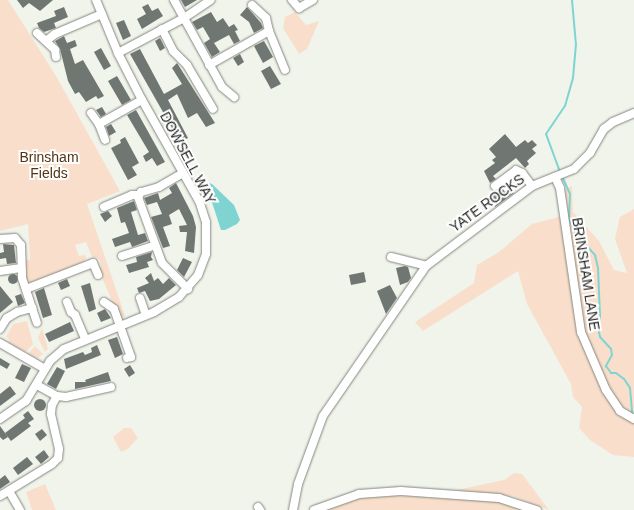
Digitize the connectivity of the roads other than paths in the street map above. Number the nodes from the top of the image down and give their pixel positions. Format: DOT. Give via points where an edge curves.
graph roads {
  1 [pos="96,0"];
  2 [pos="174,0"];
  3 [pos="211,0"];
  4 [pos="292,0"];
  5 [pos="313,0"];
  6 [pos="252,5"];
  7 [pos="102,14"];
  8 [pos="184,18"];
  9 [pos="162,29"];
  10 [pos="269,31"];
  11 [pos="37,33"];
  12 [pos="46,40"];
  13 [pos="118,53"];
  14 [pos="56,57"];
  15 [pos="209,65"];
  16 [pos="285,70"];
  17 [pos="234,97"];
  18 [pos="142,100"];
  19 [pos="213,109"];
  20 [pos="90,113"];
  21 [pos="634,113"];
  22 [pos="100,124"];
  23 [pos="105,140"];
  24 [pos="183,173"];
  25 [pos="555,177"];
  26 [pos="495,186"];
  27 [pos="532,186"];
  28 [pos="139,194"];
  29 [pos="104,207"];
  30 [pos="0,239"];
  31 [pos="155,245"];
  32 [pos="122,256"];
  33 [pos="391,257"];
  34 [pos="426,266"];
  35 [pos="21,268"];
  36 [pos="0,271"];
  37 [pos="98,276"];
  38 [pos="26,289"];
  39 [pos="188,289"];
  40 [pos="140,298"];
  41 [pos="67,302"];
  42 [pos="104,302"];
  43 [pos="32,308"];
  44 [pos="146,315"];
  45 [pos="37,323"];
  46 [pos="120,325"];
  47 [pos="0,329"];
  48 [pos="85,339"];
  49 [pos="0,343"];
  50 [pos="127,358"];
  51 [pos="45,369"];
  52 [pos="37,385"];
  53 [pos="111,386"];
  54 [pos="57,396"];
  55 [pos="0,419"];
  56 [pos="634,419"];
  57 [pos="9,491"];
  58 [pos="0,496"];
  59 [pos="20,510"];
  60 [pos="293,510"];
  61 [pos="314,510"];
  62 [pos="537,510"];
  1 -- 7 [label="street, DOWSELL WAY"];
  2 -- 8 [label="street"];
  3 -- 8 [label="street"];
  4 -- 5 [label="street" via="298,8"];
  6 -- 10 [label="street" via="266,18"];
  7 -- 12 [label="street"];
  7 -- 13 [label="street, DOWSELL WAY"];
  8 -- 9 [label="street"];
  8 -- 15 [label="street"];
  9 -- 13 [label="street"];
  9 -- 19 [label="street" via="173,51 187,65"];
  10 -- 15 [label="street"];
  10 -- 16 [label="street"];
  11 -- 12 [label="street"];
  12 -- 14 [label="street" via="55,50"];
  13 -- 18 [label="street, DOWSELL WAY"];
  15 -- 17 [label="street" via="222,87"];
  18 -- 22 [label="street"];
  18 -- 24 [label="street, DOWSELL WAY"];
  20 -- 22 [label="street"];
  21 -- 25 [label="street, YATE ROCKS" via="613,122 599,136 583,162"];
  22 -- 23 [label="street"];
  24 -- 28 [label="street"];
  24 -- 39 [label="street, DOWSELL WAY" via="203,212 207,234 203,266"];
  25 -- 27 [label="street, YATE ROCKS"];
  25 -- 56 [label="street, BRINSHAM LANE" via="560,188 581,332 606,390 620,411"];
  26 -- 27 [label="street" via="516,170"];
  27 -- 34 [label="street, YATE ROCKS"];
  28 -- 29 [label="street"];
  28 -- 31 [label="street"];
  30 -- 35 [label="street" via="18,240 22,250"];
  31 -- 32 [label="street"];
  31 -- 39 [label="street" via="165,268"];
  33 -- 34 [label="street"];
  34 -- 60 [label="street, YATE ROCKS" via="323,416 298,484"];
  35 -- 36 [label="street"];
  35 -- 38 [label="street"];
  37 -- 38 [label="street" via="90,261"];
  38 -- 43 [label="street"];
  39 -- 44 [label="street, DOWSELL WAY" via="169,304"];
  40 -- 44 [label="street"];
  41 -- 48 [label="street"];
  42 -- 46 [label="street" via="114,309"];
  43 -- 45 [label="street"];
  43 -- 47 [label="street" via="7,318"];
  44 -- 46 [label="street, DOWSELL WAY"];
  46 -- 48 [label="street, DOWSELL WAY"];
  46 -- 50 [label="street" via="131,357"];
  48 -- 51 [label="street, DOWSELL WAY" via="56,355"];
  49 -- 51 [label="street"];
  51 -- 52 [label="street, DOWSELL WAY"];
  52 -- 54 [label="street"];
  52 -- 55 [label="street, DOWSELL WAY" via="26,401"];
  53 -- 54 [label="street" via="73,396"];
  54 -- 57 [label="street" via="51,414 58,458"];
  57 -- 58 [label="street"];
  57 -- 59 [label="street"];
  61 -- 62 [label="street" via="359,494 394,492 499,498"];
}
